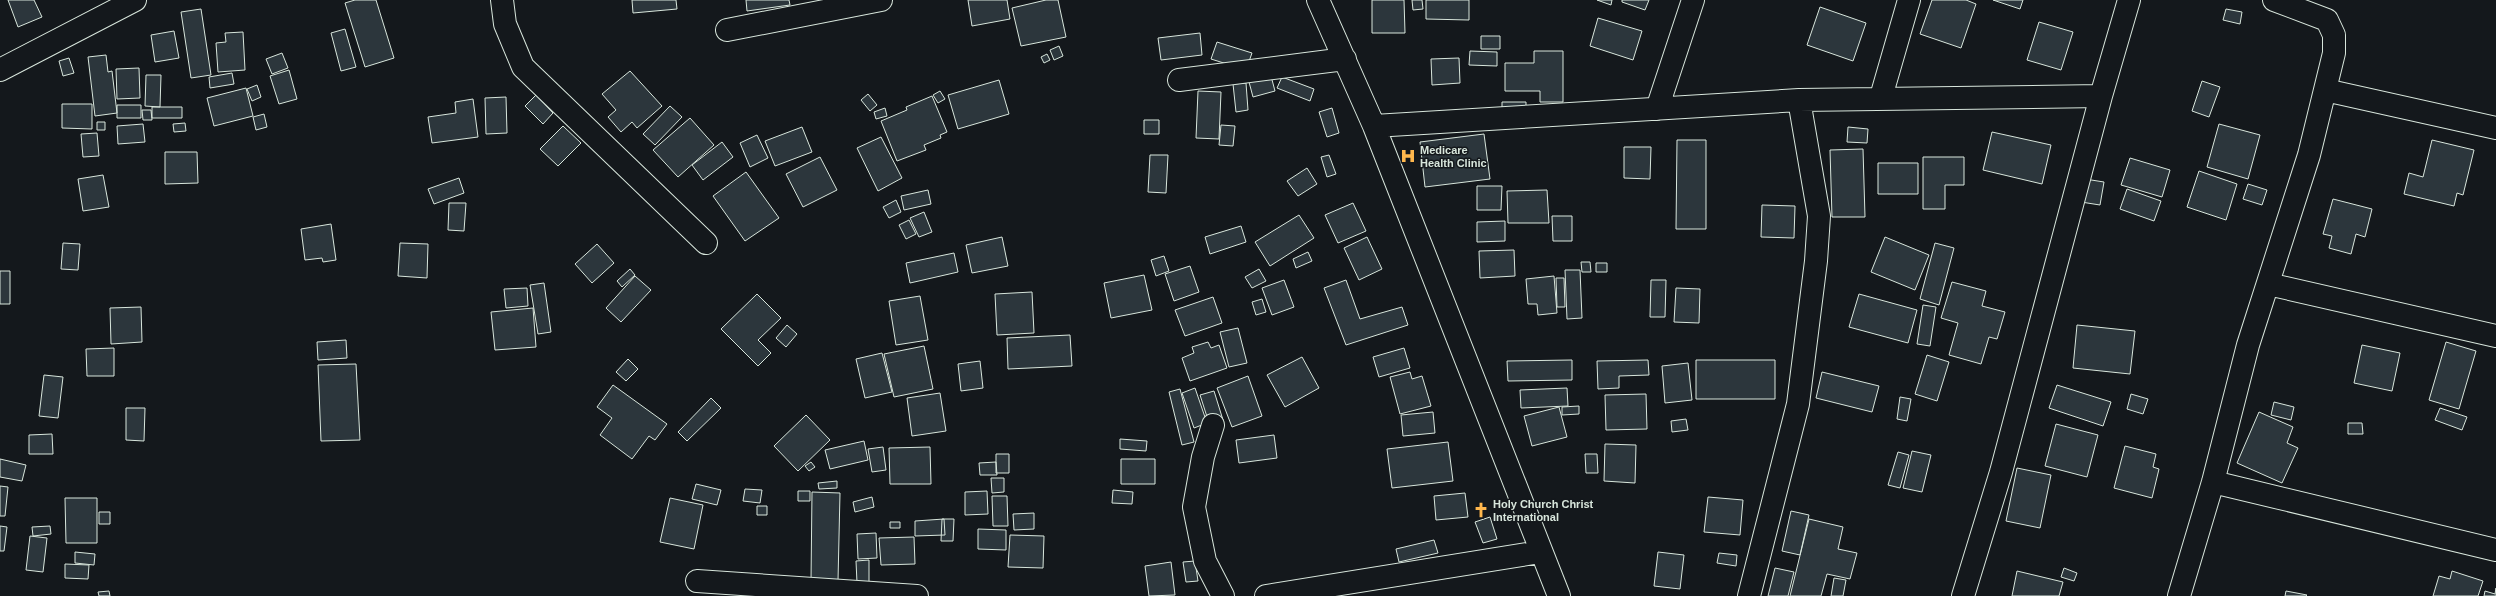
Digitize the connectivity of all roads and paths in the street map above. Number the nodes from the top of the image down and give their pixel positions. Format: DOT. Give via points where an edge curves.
graph roads {
  1 [pos="135,0"];
  2 [pos="502,0"];
  3 [pos="881,0"];
  4 [pos="1318,0"];
  5 [pos="1693,0"];
  6 [pos="1909,0"];
  7 [pos="2129,0"];
  8 [pos="2274,0"];
  9 [pos="727,30"];
  10 [pos="1345,59"];
  11 [pos="0,70"];
  12 [pos="1179,80"];
  13 [pos="2325,90"];
  14 [pos="2101,96"];
  15 [pos="1881,97"];
  16 [pos="1799,100"];
  17 [pos="1657,109"];
  18 [pos="1374,126"];
  19 [pos="2496,128"];
  20 [pos="706,243"];
  21 [pos="2268,284"];
  22 [pos="2496,336"];
  23 [pos="1213,425"];
  24 [pos="2213,482"];
  25 [pos="2496,550"];
  26 [pos="1540,552"];
  27 [pos="697,581"];
  28 [pos="917,596"];
  29 [pos="1223,596"];
  30 [pos="1266,596"];
  31 [pos="1559,596"];
  32 [pos="1749,596"];
  33 [pos="1963,596"];
  34 [pos="2179,596"];
  1 -- 11 [label="street"];
  2 -- 20 [label="street" via="505,24 523,67"];
  3 -- 9 [label="street"];
  4 -- 10 [label="street"];
  5 -- 17 [label="street"];
  6 -- 15 [label="street"];
  7 -- 14 [label="street"];
  8 -- 13 [label="street" via="2327,20 2334,35 2334,53"];
  10 -- 12 [label="street"];
  10 -- 18 [label="street"];
  13 -- 19 [label="street"];
  13 -- 21 [label="street" via="2309,155"];
  14 -- 15 [label="street"];
  14 -- 33 [label="street" via="2001,472"];
  15 -- 16 [label="street"];
  16 -- 17 [label="street"];
  16 -- 32 [label="street" via="1819,216 1816,261 1798,404"];
  17 -- 18 [label="street"];
  18 -- 26 [label="street"];
  21 -- 22 [label="street"];
  21 -- 24 [label="street" via="2248,345"];
  23 -- 29 [label="street" via="1203,457 1194,507 1205,561"];
  24 -- 25 [label="street"];
  24 -- 34 [label="street"];
  26 -- 30 [label="street"];
  26 -- 31 [label="street"];
  27 -- 28 [label="street"];
}
